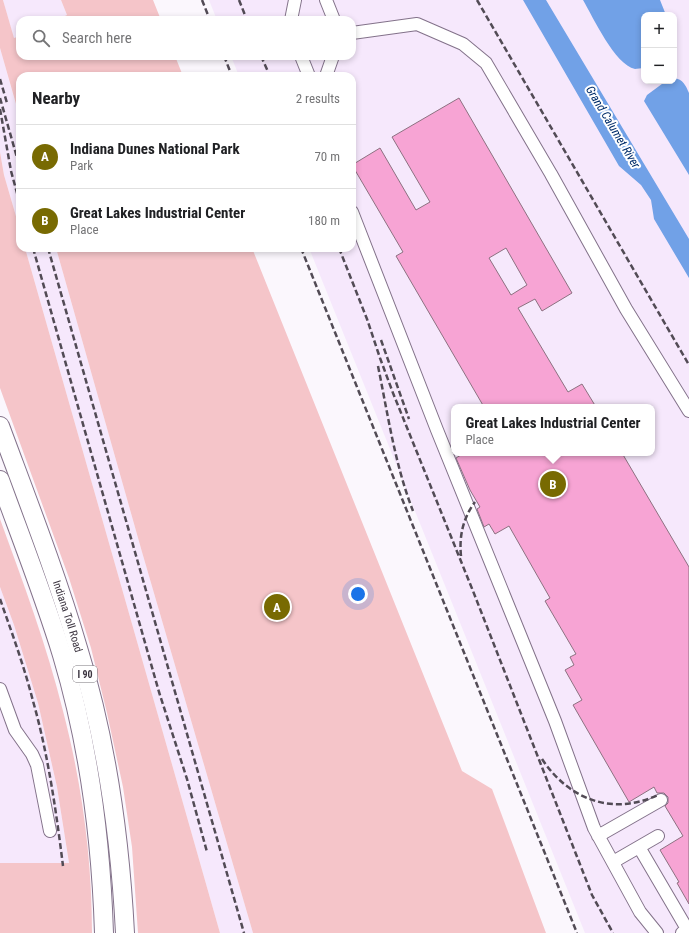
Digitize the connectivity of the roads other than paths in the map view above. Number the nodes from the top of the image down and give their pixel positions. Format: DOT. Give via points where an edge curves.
graph roads {
  1 [pos="296,0"];
  2 [pos="326,0"];
  3 [pos="292,16"];
  4 [pos="332,16"];
  5 [pos="356,32"];
  6 [pos="303,60"];
  7 [pos="332,60"];
  8 [pos="308,72"];
  9 [pos="327,72"];
  10 [pos="356,222"];
  11 [pos="689,411"];
  12 [pos="0,426"];
  13 [pos="0,480"];
  14 [pos="47,555"];
  15 [pos="29,561"];
  16 [pos="0,689"];
  17 [pos="662,800"];
  18 [pos="50,831"];
  19 [pos="598,836"];
  20 [pos="658,836"];
  21 [pos="640,847"];
  22 [pos="613,862"];
  23 [pos="104,933"];
  24 [pos="125,933"];
  25 [pos="657,933"];
  26 [pos="682,933"];
  1 -- 3 [label="lane"];
  2 -- 4 [label="lane"];
  5 -- 11 [label="lane" via="417,24 463,44 486,63 626,309"];
  6 -- 8 [label="lane"];
  7 -- 9 [label="lane"];
  10 -- 19 [label="lane" via="436,430 555,721"];
  12 -- 14 [label="highway, Indiana Toll Road / I 90"];
  13 -- 15 [label="highway, Indiana Toll Road / I 90"];
  14 -- 15 [label="lane"];
  14 -- 24 [label="highway, Indiana Toll Road / I 90" via="79,648 107,767 117,828"];
  15 -- 23 [label="highway, Indiana Toll Road / I 90" via="62,654 81,732 97,823 103,882"];
  16 -- 18 [label="lane" via="15,730 37,765"];
  17 -- 19 [label="lane"];
  19 -- 22 [label="lane"];
  20 -- 21 [label="lane"];
  21 -- 22 [label="lane"];
  21 -- 26 [label="lane" via="688,929"];
  22 -- 25 [label="lane" via="640,912"];
}
